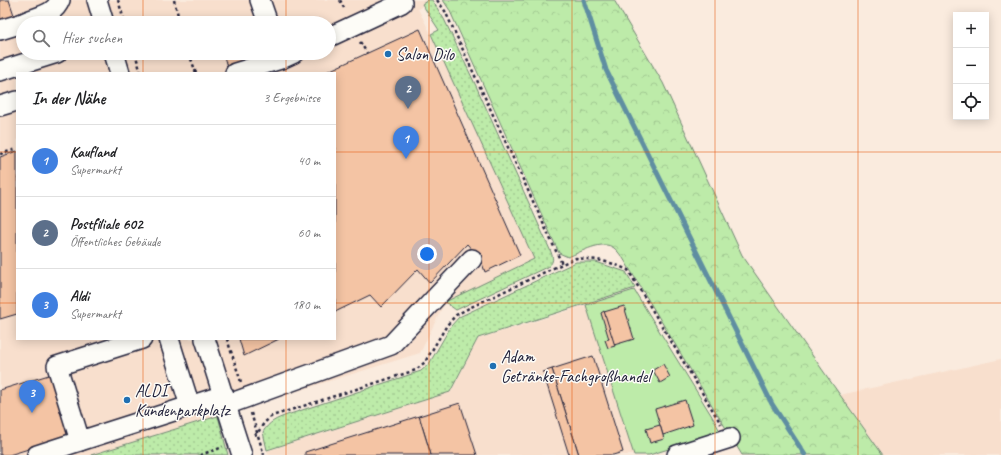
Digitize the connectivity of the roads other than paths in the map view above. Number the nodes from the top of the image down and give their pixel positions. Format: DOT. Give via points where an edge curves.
graph roads {
  1 [pos="60,0"];
  2 [pos="97,0"];
  3 [pos="260,0"];
  4 [pos="400,0"];
  5 [pos="41,16"];
  6 [pos="102,16"];
  7 [pos="266,16"];
  8 [pos="16,25"];
  9 [pos="0,30"];
  10 [pos="336,34"];
  11 [pos="116,60"];
  12 [pos="271,60"];
  13 [pos="36,62"];
  14 [pos="0,71"];
  15 [pos="120,72"];
  16 [pos="238,72"];
  17 [pos="16,101"];
  18 [pos="0,106"];
  19 [pos="472,259"];
  20 [pos="139,340"];
  21 [pos="169,340"];
  22 [pos="205,340"];
  23 [pos="225,400"];
  24 [pos="190,406"];
  25 [pos="730,438"];
  26 [pos="80,441"];
  27 [pos="240,448"];
  28 [pos="37,455"];
  29 [pos="677,455"];
  1 -- 5 [label="street" via="58,6"];
  2 -- 6 [label="street"];
  3 -- 7 [label="street"];
  4 -- 10 [label="street" via="402,3"];
  8 -- 9 [label="street"];
  11 -- 15 [label="street"];
  12 -- 16 [label="street"];
  13 -- 14 [label="street"];
  17 -- 18 [label="street"];
  19 -- 23 [label="street" via="391,345"];
  20 -- 26 [label="street" via="57,366"];
  21 -- 24 [label="street"];
  22 -- 23 [label="street"];
  23 -- 24 [label="street"];
  23 -- 27 [label="street"];
  24 -- 26 [label="street"];
  25 -- 29 [label="street"];
  26 -- 28 [label="street"];
}
